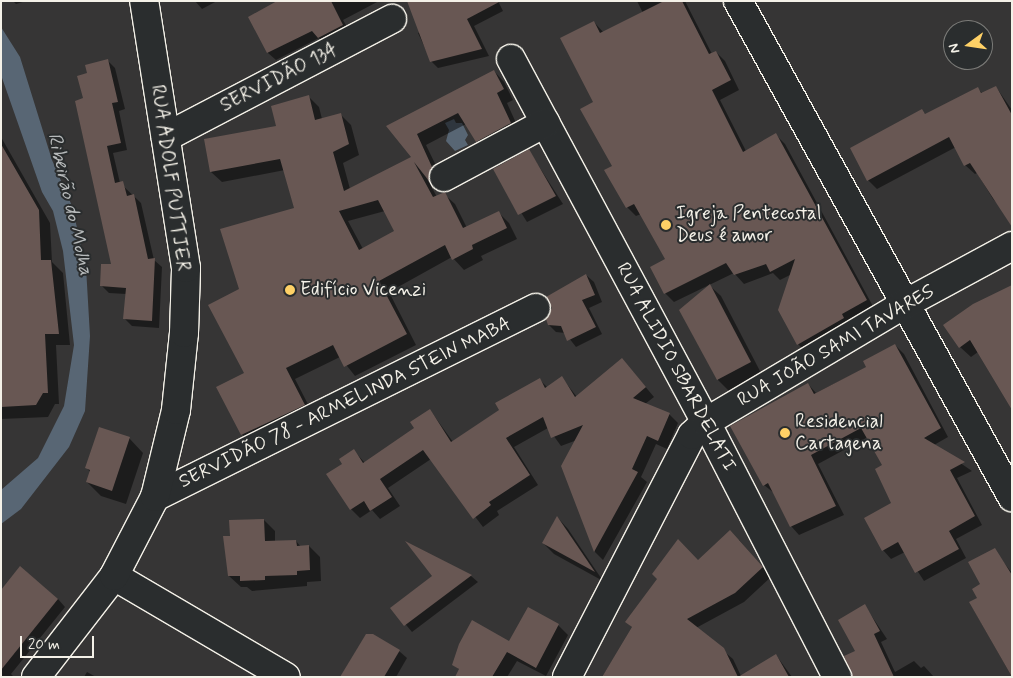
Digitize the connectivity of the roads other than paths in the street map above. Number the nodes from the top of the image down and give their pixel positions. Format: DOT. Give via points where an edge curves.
graph roads {
  1 [pos="144,1"];
  2 [pos="738,1"];
  3 [pos="391,15"];
  4 [pos="511,59"];
  5 [pos="545,123"];
  6 [pos="165,133"];
  7 [pos="444,177"];
  8 [pos="1012,246"];
  9 [pos="903,305"];
  10 [pos="536,308"];
  11 [pos="706,422"];
  12 [pos="155,497"];
  13 [pos="1012,497"];
  14 [pos="114,576"];
  15 [pos="36,677"];
  16 [pos="286,677"];
  17 [pos="566,677"];
  18 [pos="837,677"];
  1 -- 6 [label="street, RUA ADOLF PUTTJER"];
  2 -- 9 [label="street"];
  3 -- 6 [label="street, SERVIDÃO 134"];
  4 -- 5 [label="street, RUA ALIDIO SBARDELATI"];
  5 -- 7 [label="street"];
  5 -- 11 [label="street, RUA ALIDIO SBARDELATI"];
  6 -- 12 [label="street, RUA ADOLF PUTTJER" via="186,268 184,333 176,410"];
  8 -- 9 [label="street, RUA JOÃO SAMI TAVARES"];
  9 -- 11 [label="street, RUA JOÃO SAMI TAVARES"];
  9 -- 13 [label="street"];
  10 -- 12 [label="street, SERVIDÃO 78 - ARMELINDA STEIN MABA"];
  11 -- 17 [label="street, RUA JOÃO SAMI TAVARES" via="692,435"];
  11 -- 18 [label="street, RUA ALIDIO SBARDELATI"];
  12 -- 14 [label="street, RUA ADOLF PUTTJER"];
  14 -- 15 [label="street, RUA ADOLF PUTTJER"];
  14 -- 16 [label="street"];
}
